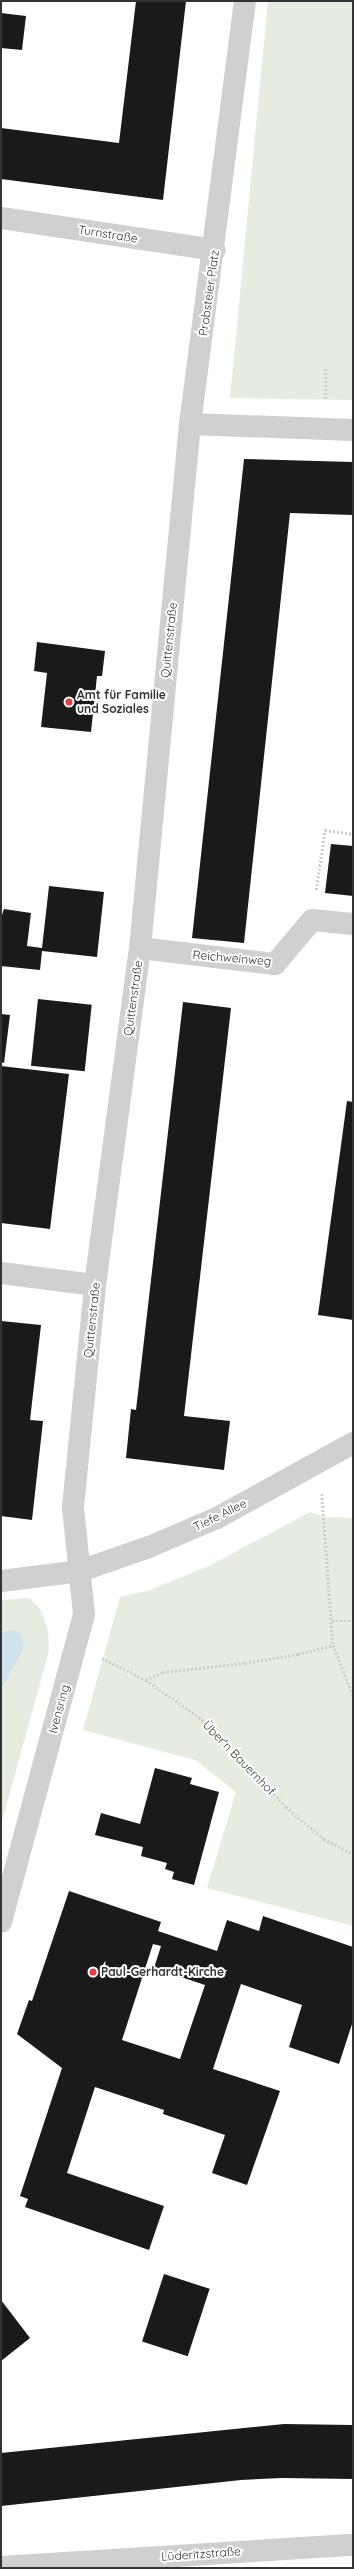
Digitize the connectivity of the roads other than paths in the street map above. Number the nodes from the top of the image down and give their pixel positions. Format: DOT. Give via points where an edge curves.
graph roads {
  1 [pos="245,1"];
  2 [pos="1,218"];
  3 [pos="215,250"];
  4 [pos="190,424"];
  5 [pos="353,430"];
  6 [pos="353,924"];
  7 [pos="140,948"];
  8 [pos="1,1272"];
  9 [pos="95,1285"];
  10 [pos="353,1443"];
  11 [pos="80,1571"];
  12 [pos="1,1581"];
  13 [pos="1,1922"];
  14 [pos="353,2545"];
  15 [pos="1,2567"];
  1 -- 3 [label="street, Probsteier Platz"];
  2 -- 3 [label="street, Turnstraße"];
  3 -- 4 [label="street, Probsteier Platz"];
  4 -- 5 [label="street"];
  4 -- 7 [label="street, Quittenstraße"];
  6 -- 7 [label="street, Reichweinweg" via="312,920 275,964"];
  7 -- 9 [label="street, Quittenstraße"];
  8 -- 9 [label="street"];
  9 -- 11 [label="street, Quittenstraße" via="73,1507"];
  10 -- 11 [label="street, Tiefe Allee" via="217,1518 149,1547"];
  11 -- 12 [label="street"];
  11 -- 13 [label="street, Ivensring" via="84,1614"];
  14 -- 15 [label="street, Lüderitzstraße"];
}
